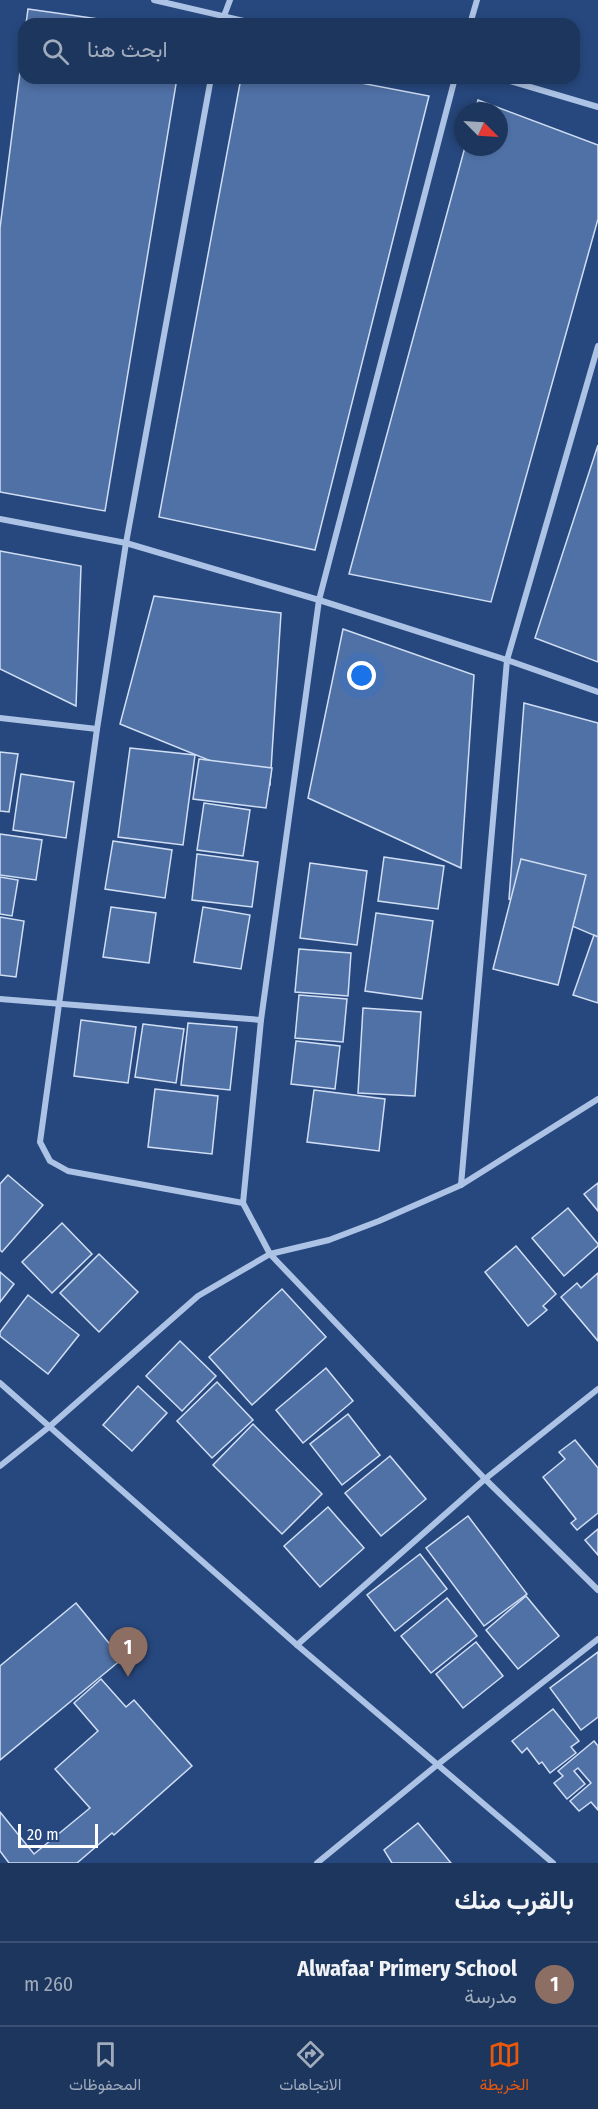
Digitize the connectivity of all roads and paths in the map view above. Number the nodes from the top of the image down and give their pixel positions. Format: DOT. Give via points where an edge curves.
graph roads {
  1 [pos="154,0"];
  2 [pos="230,0"];
  3 [pos="477,0"];
  4 [pos="215,18"];
  5 [pos="223,18"];
  6 [pos="472,18"];
  7 [pos="210,84"];
  8 [pos="453,84"];
  9 [pos="520,84"];
  10 [pos="598,107"];
  11 [pos="598,346"];
  12 [pos="0,519"];
  13 [pos="126,543"];
  14 [pos="319,600"];
  15 [pos="507,660"];
  16 [pos="598,692"];
  17 [pos="0,718"];
  18 [pos="97,729"];
  19 [pos="0,999"];
  20 [pos="59,1005"];
  21 [pos="261,1020"];
  22 [pos="598,1099"];
  23 [pos="461,1185"];
  24 [pos="243,1203"];
  25 [pos="270,1254"];
  26 [pos="0,1383"];
  27 [pos="598,1389"];
  28 [pos="49,1427"];
  29 [pos="0,1466"];
  30 [pos="485,1479"];
  31 [pos="598,1590"];
  32 [pos="598,1639"];
  33 [pos="297,1645"];
  34 [pos="436,1765"];
  35 [pos="317,1863"];
  36 [pos="553,1863"];
  1 -- 4 [label="street"];
  2 -- 5 [label="street"];
  3 -- 6 [label="street"];
  7 -- 13 [label="street"];
  8 -- 14 [label="street"];
  9 -- 10 [label="street"];
  11 -- 15 [label="street"];
  12 -- 13 [label="street"];
  13 -- 14 [label="street"];
  13 -- 18 [label="street"];
  14 -- 15 [label="street"];
  14 -- 21 [label="street"];
  15 -- 16 [label="street"];
  15 -- 23 [label="street"];
  17 -- 18 [label="street"];
  18 -- 20 [label="street"];
  19 -- 20 [label="street"];
  20 -- 21 [label="street"];
  20 -- 24 [label="street" via="40,1142 50,1161 68,1171"];
  21 -- 24 [label="street"];
  22 -- 23 [label="street"];
  23 -- 25 [label="street" via="329,1240"];
  24 -- 25 [label="street"];
  25 -- 28 [label="street" via="198,1296"];
  25 -- 30 [label="street"];
  26 -- 28 [label="street"];
  27 -- 30 [label="street"];
  28 -- 29 [label="street"];
  28 -- 33 [label="street"];
  30 -- 31 [label="street"];
  30 -- 33 [label="street"];
  32 -- 34 [label="street"];
  33 -- 34 [label="street"];
  34 -- 35 [label="street"];
  34 -- 36 [label="street"];
}
